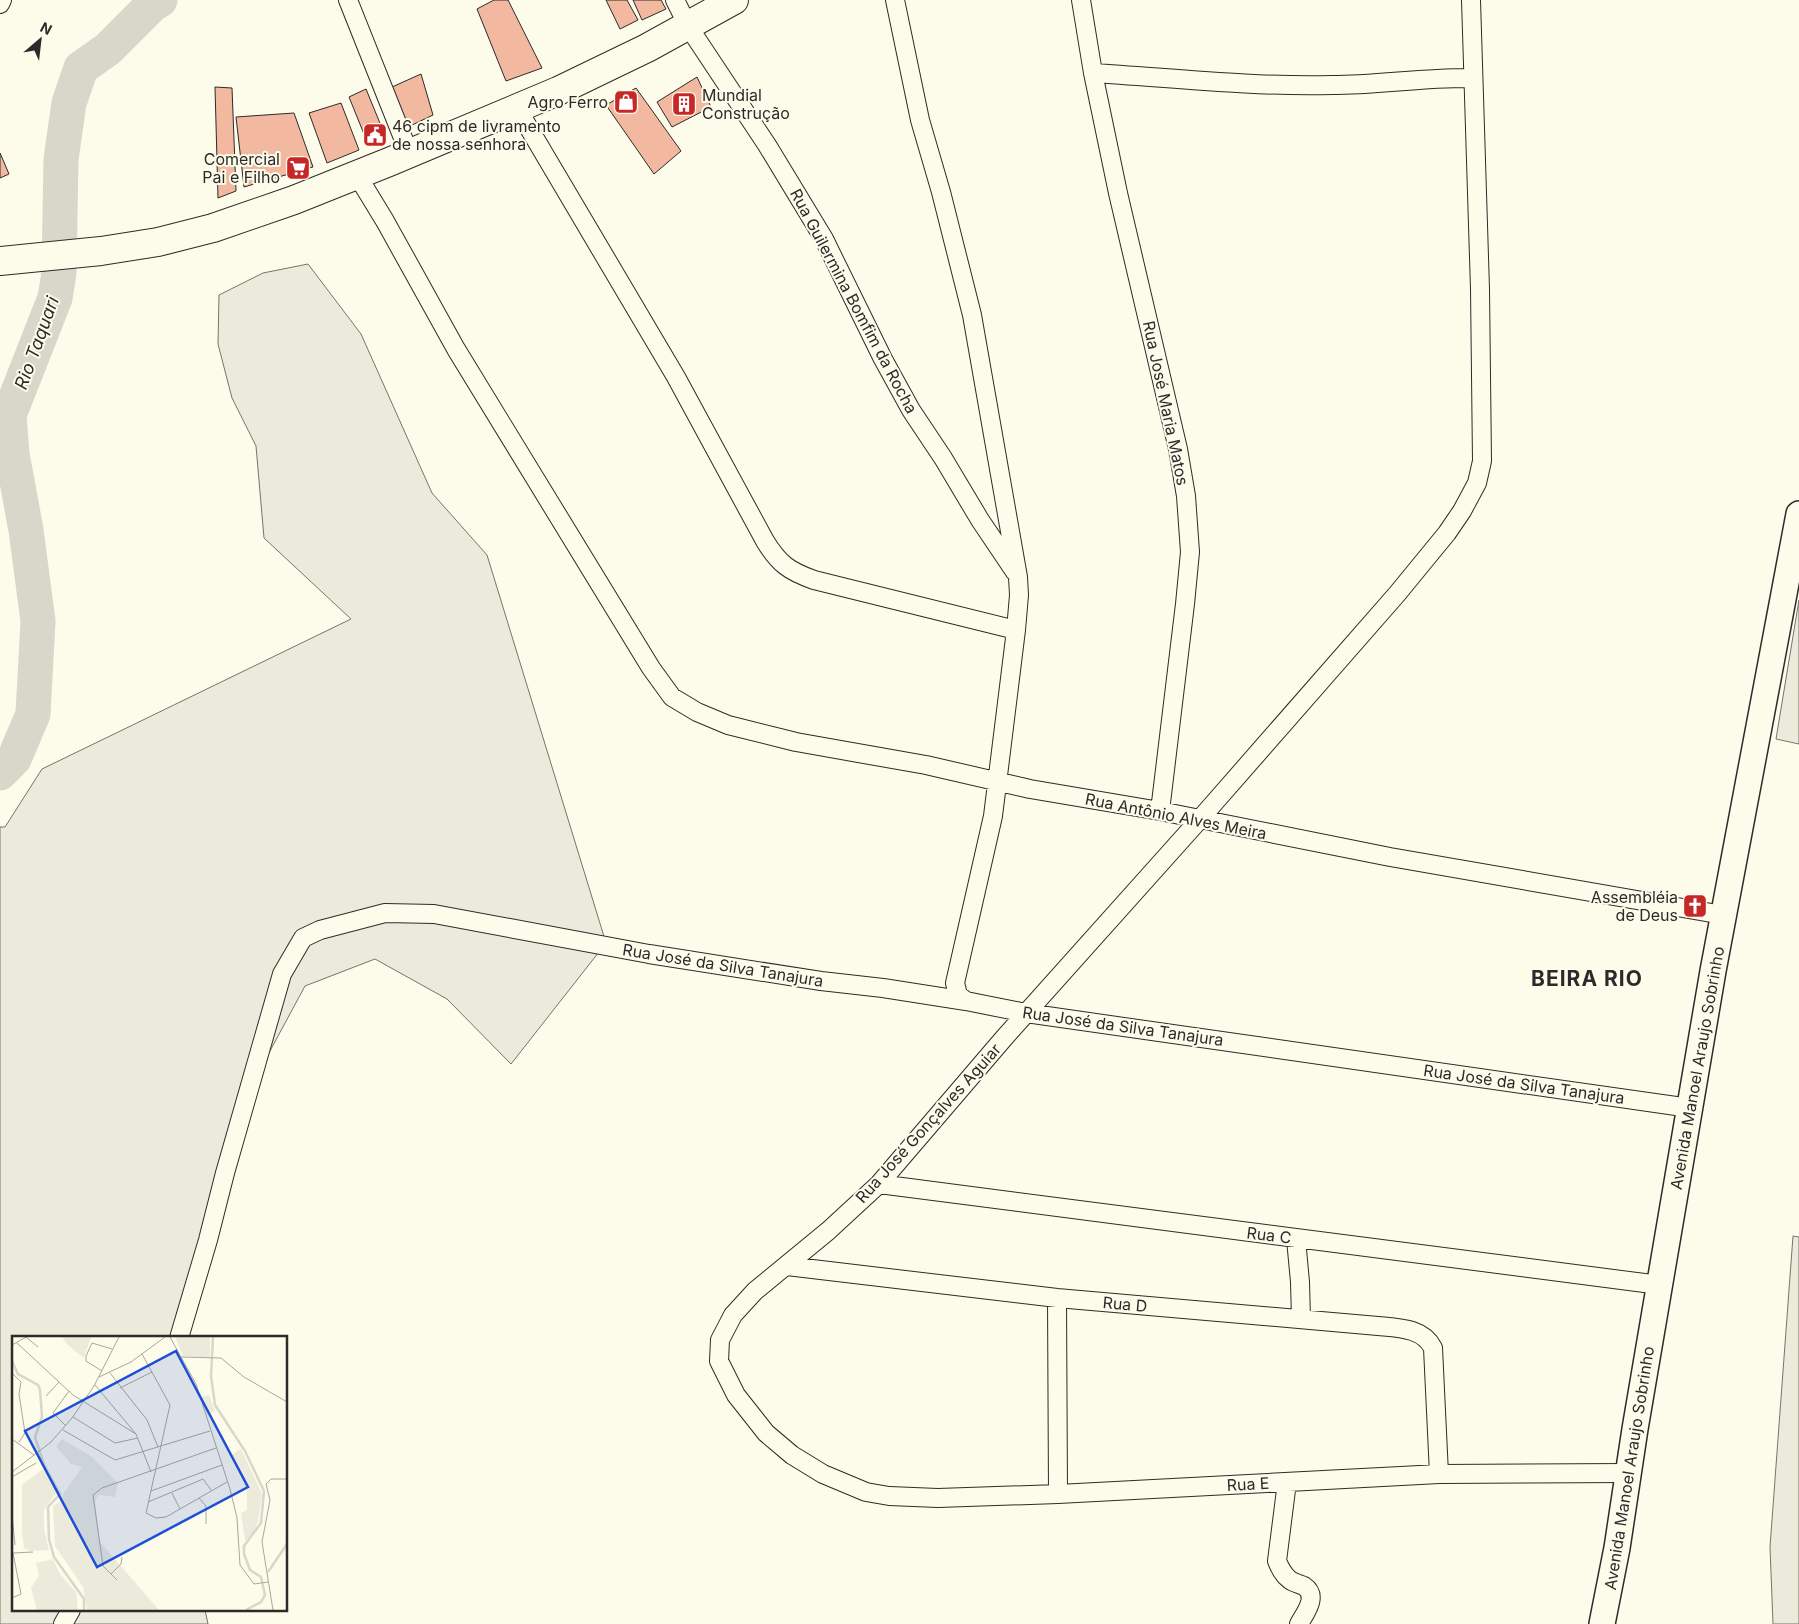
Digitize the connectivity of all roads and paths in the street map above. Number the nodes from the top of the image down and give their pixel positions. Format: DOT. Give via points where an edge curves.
graph roads {
  1 [pos="2,0"];
  2 [pos="348,0"];
  3 [pos="675,0"];
  4 [pos="734,0"];
  5 [pos="895,0"];
  6 [pos="1081,0"];
  7 [pos="1471,0"];
  8 [pos="0,4"];
  9 [pos="688,26"];
  10 [pos="1094,73"];
  11 [pos="1472,78"];
  12 [pos="517,108"];
  13 [pos="409,153"];
  14 [pos="357,175"];
  15 [pos="8,261"];
  16 [pos="1799,514"];
  17 [pos="1018,577"];
  18 [pos="1016,630"];
  19 [pos="998,781"];
  20 [pos="1160,811"];
  21 [pos="1200,819"];
  22 [pos="1723,915"];
  23 [pos="966,1001"];
  24 [pos="1026,1013"];
  25 [pos="1690,1108"];
  26 [pos="879,1184"];
  27 [pos="1296,1239"];
  28 [pos="787,1266"];
  29 [pos="1660,1285"];
  30 [pos="1057,1298"];
  31 [pos="1301,1319"];
  32 [pos="180,1336"];
  33 [pos="1629,1473"];
  34 [pos="1439,1474"];
  35 [pos="1287,1482"];
  36 [pos="866,1492"];
  37 [pos="1058,1494"];
  38 [pos="70,1612"];
  39 [pos="63,1624"];
  40 [pos="1299,1624"];
  41 [pos="1602,1624"];
  1 -- 8 [label="street"];
  2 -- 13 [label="street"];
  3 -- 9 [label="street, Rua Guilermina Bomfim da Rocha"];
  4 -- 9 [label="main road"];
  5 -- 17 [label="street" via="920,120 972,315"];
  6 -- 10 [label="street, Rua José Maria Matos"];
  7 -- 11 [label="street, Rua José Gonçalves Aguiar"];
  9 -- 12 [label="main road" via="608,68"];
  9 -- 17 [label="street, Rua Guilermina Bomfim da Rocha" via="819,230 911,410"];
  10 -- 11 [label="street" via="1334,86 1442,77"];
  10 -- 20 [label="street, Rua José Maria Matos" via="1186,496 1189,561"];
  11 -- 21 [label="street, Rua José Gonçalves Aguiar" via="1482,437 1482,461 1477,483 1447,533"];
  12 -- 13 [label="main road"];
  12 -- 18 [label="street" via="676,377 777,560 797,574 814,580"];
  13 -- 14 [label="main road"];
  14 -- 15 [label="main road" via="212,228 140,245"];
  14 -- 19 [label="street, Rua Antônio Alves Meira" via="456,349 651,668 672,696 697,712 728,725 796,742"];
  16 -- 22 [label="street, Avenida Manoel Araujo Sobrinho"];
  17 -- 18 [label="street"];
  18 -- 19 [label="street"];
  19 -- 20 [label="street, Rua Antônio Alves Meira"];
  19 -- 23 [label="street" via="955,984 958,995"];
  20 -- 21 [label="street, Rua Antônio Alves Meira"];
  21 -- 22 [label="street, Rua Antônio Alves Meira"];
  21 -- 24 [label="street, Rua José Gonçalves Aguiar"];
  22 -- 25 [label="street, Avenida Manoel Araujo Sobrinho"];
  23 -- 24 [label="street, Rua José da Silva Tanajura"];
  23 -- 32 [label="street, Rua José da Silva Tanajura" via="723,966 434,914 385,913 320,930 303,938 282,974"];
  24 -- 25 [label="street, Rua José da Silva Tanajura"];
  24 -- 26 [label="street, Rua José Gonçalves Aguiar"];
  25 -- 29 [label="street, Avenida Manoel Araujo Sobrinho"];
  26 -- 27 [label="street, Rua C"];
  26 -- 28 [label="street, Rua José Gonçalves Aguiar"];
  27 -- 29 [label="street, Rua C"];
  27 -- 31 [label="street"];
  28 -- 30 [label="street, Rua D"];
  28 -- 36 [label="street, Rua José Gonçalves Aguiar" via="755,1292 733,1316 720,1340 719,1361 736,1395 766,1433 792,1455 823,1474"];
  29 -- 33 [label="street, Avenida Manoel Araujo Sobrinho"];
  30 -- 31 [label="street, Rua D"];
  30 -- 37 [label="street"];
  31 -- 34 [label="street, Rua D" via="1417,1332 1429,1341 1433,1348 1435,1371"];
  33 -- 34 [label="street, Rua E"];
  33 -- 41 [label="street, Avenida Manoel Araujo Sobrinho"];
  34 -- 35 [label="street, Rua E"];
  35 -- 37 [label="street, Rua E"];
  35 -- 40 [label="street" via="1277,1560 1290,1580 1310,1592 1308,1608"];
  36 -- 37 [label="street, Rua E" via="938,1498"];
  38 -- 39 [label="street"];
}
